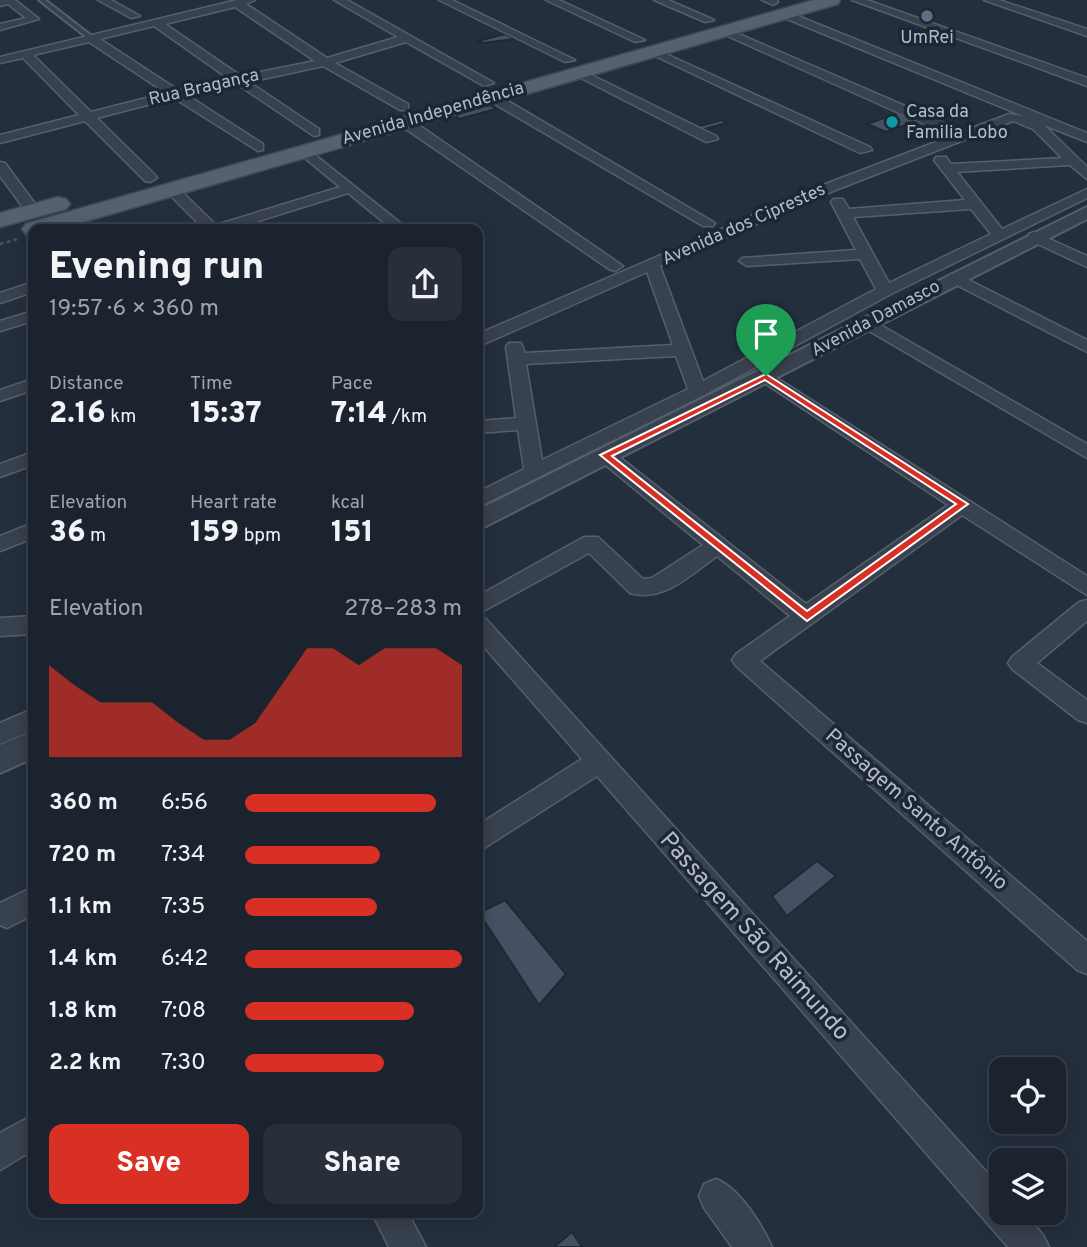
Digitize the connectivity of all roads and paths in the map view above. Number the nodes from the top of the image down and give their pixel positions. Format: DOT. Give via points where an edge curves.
graph roads {
  1 [pos="42,0"];
  2 [pos="103,0"];
  3 [pos="250,0"];
  4 [pos="339,0"];
  5 [pos="444,0"];
  6 [pos="551,0"];
  7 [pos="659,0"];
  8 [pos="821,0"];
  9 [pos="832,0"];
  10 [pos="857,0"];
  11 [pos="989,0"];
  12 [pos="5,2"];
  13 [pos="237,3"];
  14 [pos="780,5"];
  15 [pos="135,16"];
  16 [pos="155,22"];
  17 [pos="717,26"];
  18 [pos="0,27"];
  19 [pos="1087,33"];
  20 [pos="90,38"];
  21 [pos="408,38"];
  22 [pos="646,45"];
  23 [pos="25,54"];
  24 [pos="0,60"];
  25 [pos="325,62"];
  26 [pos="573,66"];
  27 [pos="235,80"];
  28 [pos="1087,82"];
  29 [pos="490,90"];
  30 [pos="179,93"];
  31 [pos="404,114"];
  32 [pos="89,116"];
  33 [pos="944,128"];
  34 [pos="1087,138"];
  35 [pos="0,139"];
  36 [pos="711,139"];
  37 [pos="310,141"];
  38 [pos="258,147"];
  39 [pos="929,147"];
  40 [pos="865,150"];
  41 [pos="1074,161"];
  42 [pos="0,166"];
  43 [pos="949,168"];
  44 [pos="1087,175"];
  45 [pos="150,178"];
  46 [pos="349,188"];
  47 [pos="828,188"];
  48 [pos="172,190"];
  49 [pos="1087,192"];
  50 [pos="976,204"];
  51 [pos="1087,212"];
  52 [pos="847,213"];
  53 [pos="0,220"];
  54 [pos="33,223"];
  55 [pos="708,223"];
  56 [pos="207,224"];
  57 [pos="235,224"];
  58 [pos="394,224"];
  59 [pos="28,225"];
  60 [pos="1000,236"];
  61 [pos="1034,237"];
  62 [pos="0,239"];
  63 [pos="867,254"];
  64 [pos="747,261"];
  65 [pos="1087,262"];
  66 [pos="652,265"];
  67 [pos="615,266"];
  68 [pos="955,278"];
  69 [pos="28,289"];
  70 [pos="885,291"];
  71 [pos="0,298"];
  72 [pos="28,318"];
  73 [pos="870,324"];
  74 [pos="0,326"];
  75 [pos="510,327"];
  76 [pos="483,338"];
  77 [pos="1087,347"];
  78 [pos="685,350"];
  79 [pos="518,359"];
  80 [pos="766,376"];
  81 [pos="28,386"];
  82 [pos="698,391"];
  83 [pos="0,396"];
  84 [pos="527,423"];
  85 [pos="483,427"];
  86 [pos="1087,452"];
  87 [pos="605,455"];
  88 [pos="28,460"];
  89 [pos="0,471"];
  90 [pos="534,472"];
  91 [pos="483,498"];
  92 [pos="963,504"];
  93 [pos="483,518"];
  94 [pos="28,532"];
  95 [pos="0,544"];
  96 [pos="719,545"];
  97 [pos="1087,587"];
  98 [pos="483,603"];
  99 [pos="1087,608"];
  100 [pos="807,617"];
  101 [pos="28,625"];
  102 [pos="0,628"];
  103 [pos="483,639"];
  104 [pos="1087,713"];
  105 [pos="28,721"];
  106 [pos="0,734"];
  107 [pos="28,746"];
  108 [pos="0,760"];
  109 [pos="598,762"];
  110 [pos="483,837"];
  111 [pos="28,903"];
  112 [pos="7,915"];
  113 [pos="1087,960"];
  114 [pos="28,1134"];
  115 [pos="0,1153"];
  116 [pos="716,1196"];
  117 [pos="391,1218"];
  118 [pos="408,1247"];
  119 [pos="754,1247"];
  120 [pos="1031,1247"];
  1 -- 20 [label="lane"];
  2 -- 15 [label="street"];
  3 -- 13 [label="street"];
  4 -- 21 [label="street"];
  5 -- 26 [label="street"];
  6 -- 22 [label="street"];
  7 -- 17 [label="street"];
  8 -- 14 [label="main road"];
  9 -- 14 [label="main road, Avenida Independência"];
  10 -- 28 [label="street"];
  11 -- 19 [label="street"];
  12 -- 18 [label="street" via="34,19"];
  13 -- 16 [label="street"];
  13 -- 25 [label="street"];
  14 -- 17 [label="main road, Avenida Independência"];
  14 -- 34 [label="street"];
  16 -- 20 [label="street"];
  16 -- 27 [label="street"];
  17 -- 22 [label="main road, Avenida Independência"];
  17 -- 33 [label="street"];
  20 -- 23 [label="street"];
  20 -- 30 [label="street"];
  21 -- 25 [label="street, Rua Bragança"];
  21 -- 29 [label="street"];
  22 -- 26 [label="main road, Avenida Independência"];
  22 -- 40 [label="street"];
  23 -- 24 [label="street"];
  23 -- 32 [label="street"];
  25 -- 27 [label="street, Rua Bragança"];
  25 -- 31 [label="street"];
  26 -- 29 [label="main road, Avenida Independência"];
  26 -- 36 [label="street"];
  27 -- 30 [label="street, Rua Bragança"];
  27 -- 37 [label="street"];
  29 -- 31 [label="main road, Avenida Independência"];
  29 -- 55 [label="street"];
  30 -- 32 [label="street, Rua Bragança"];
  30 -- 38 [label="street"];
  31 -- 37 [label="main road, Avenida Independência"];
  31 -- 67 [label="street"];
  32 -- 35 [label="street, Rua Bragança"];
  32 -- 45 [label="street"];
  37 -- 38 [label="main road, Avenida Independência"];
  37 -- 46 [label="street"];
  37 -- 48 [label="main road, Avenida Independência"];
  38 -- 45 [label="main road, Avenida Independência"];
  39 -- 41 [label="street, Avenida dos Ciprestes" via="1013,117 1038,126"];
  39 -- 43 [label="street"];
  39 -- 47 [label="street, Avenida dos Ciprestes"];
  41 -- 43 [label="street"];
  41 -- 44 [label="street"];
  42 -- 54 [label="street"];
  43 -- 50 [label="street"];
  45 -- 54 [label="main road, Avenida Independência"];
  46 -- 57 [label="street"];
  46 -- 58 [label="street"];
  47 -- 52 [label="street"];
  47 -- 66 [label="street, Avenida dos Ciprestes"];
  48 -- 54 [label="main road, Avenida Independência"];
  48 -- 56 [label="street"];
  49 -- 60 [label="street, Avenida Damasco"];
  50 -- 52 [label="street"];
  50 -- 60 [label="street"];
  51 -- 61 [label="street, Avenida Damasco"];
  52 -- 63 [label="street"];
  53 -- 54 [label="main road, Avenida Independência"];
  59 -- 62 [label="main road, Avenida Independência"];
  60 -- 70 [label="street, Avenida Damasco"];
  61 -- 65 [label="street"];
  61 -- 68 [label="street, Avenida Damasco"];
  63 -- 64 [label="street"];
  63 -- 70 [label="street"];
  66 -- 75 [label="street, Avenida dos Ciprestes"];
  66 -- 78 [label="street"];
  68 -- 73 [label="street, Avenida Damasco"];
  68 -- 77 [label="street"];
  69 -- 71 [label="street"];
  70 -- 82 [label="street, Avenida Damasco"];
  72 -- 74 [label="street"];
  73 -- 80 [label="street, Avenida Damasco"];
  73 -- 86 [label="street"];
  75 -- 76 [label="street, Avenida dos Ciprestes"];
  75 -- 79 [label="street"];
  78 -- 79 [label="street"];
  78 -- 82 [label="street"];
  79 -- 84 [label="street"];
  80 -- 87 [label="street, Avenida Damasco"];
  80 -- 92 [label="street"];
  81 -- 83 [label="street"];
  82 -- 90 [label="street, Avenida Damasco"];
  84 -- 85 [label="street"];
  84 -- 90 [label="street"];
  87 -- 93 [label="street, Avenida Damasco"];
  87 -- 96 [label="street"];
  88 -- 89 [label="street"];
  90 -- 91 [label="street, Avenida Damasco"];
  92 -- 97 [label="street"];
  92 -- 100 [label="street"];
  94 -- 95 [label="street"];
  96 -- 98 [label="street" via="647,589 638,587 591,542"];
  96 -- 100 [label="street"];
  99 -- 104 [label="street" via="1020,663"];
  100 -- 113 [label="street, Passagem Santo Antônio" via="744,660"];
  101 -- 102 [label="street"];
  103 -- 109 [label="street, Passagem São Raimundo"];
  105 -- 106 [label="street"];
  107 -- 108 [label="street"];
  109 -- 110 [label="street"];
  109 -- 120 [label="street, Passagem São Raimundo"];
  111 -- 112 [label="street"];
  114 -- 115 [label="street"];
  116 -- 119 [label="street"];
  117 -- 118 [label="street"];
}
